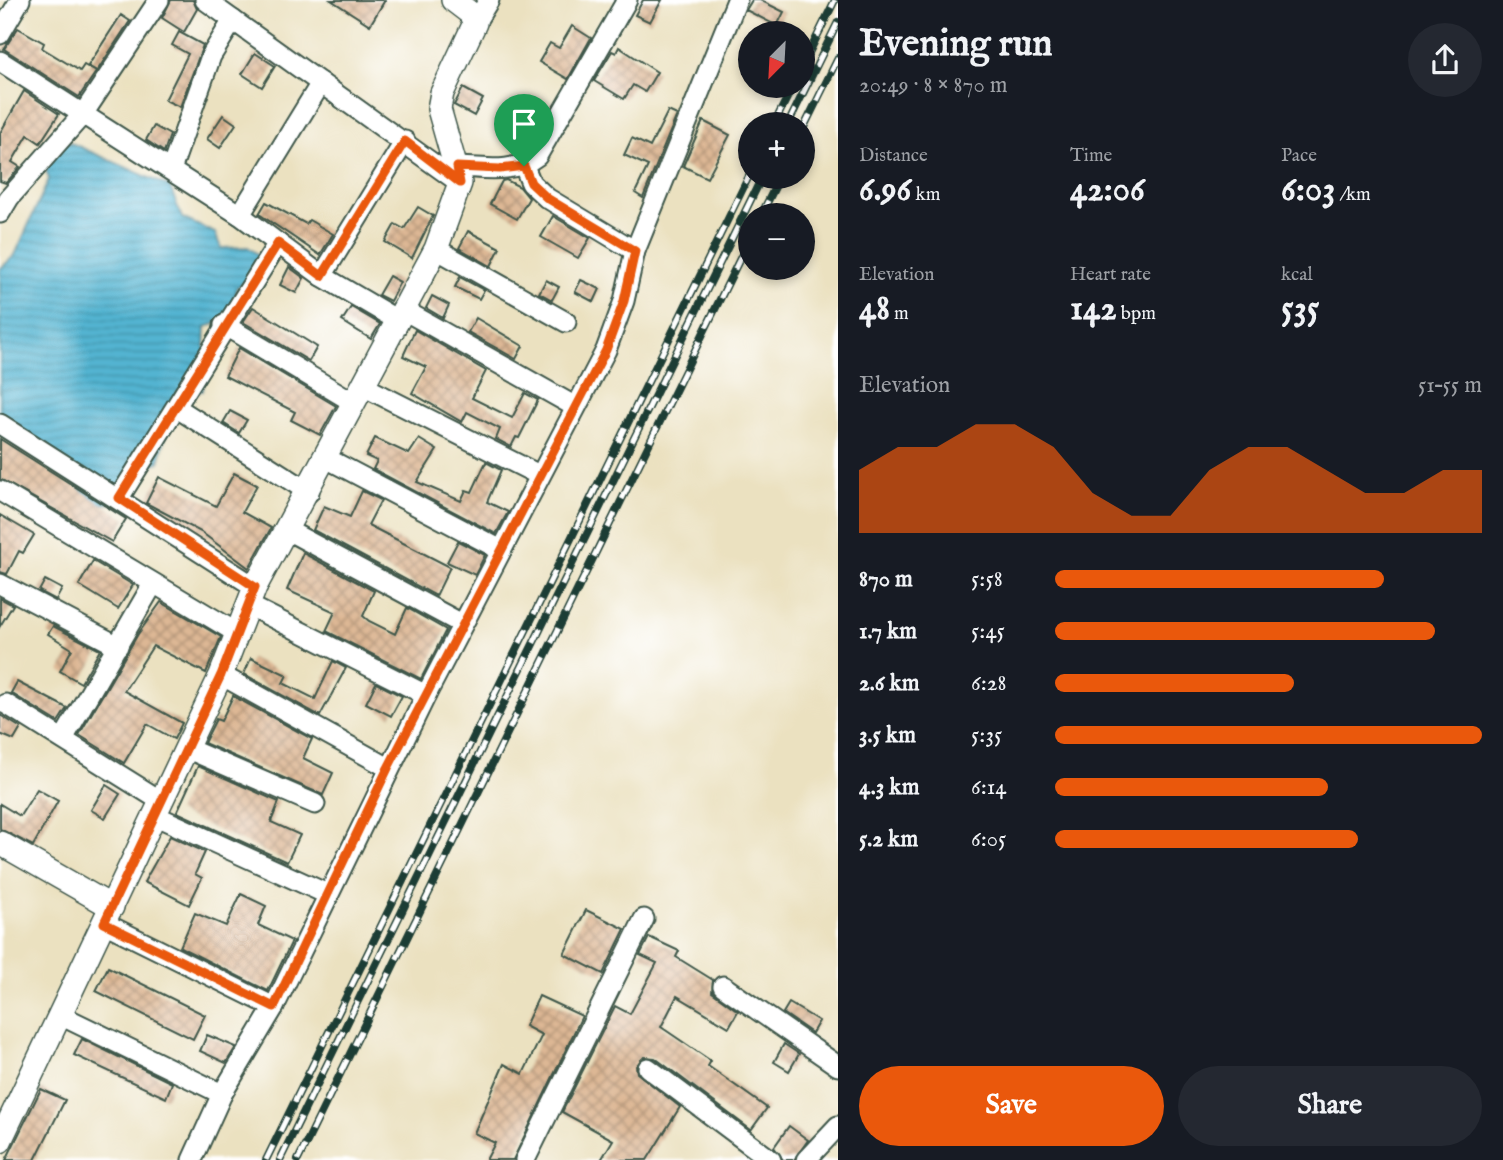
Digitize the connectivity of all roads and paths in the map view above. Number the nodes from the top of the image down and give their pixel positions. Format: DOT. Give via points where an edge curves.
graph roads {
  1 [pos="20,0"];
  2 [pos="159,0"];
  3 [pos="205,0"];
  4 [pos="453,0"];
  5 [pos="489,0"];
  6 [pos="627,0"];
  7 [pos="737,0"];
  8 [pos="233,20"];
  9 [pos="475,23"];
  10 [pos="0,34"];
  11 [pos="0,61"];
  12 [pos="321,83"];
  13 [pos="83,114"];
  14 [pos="405,141"];
  15 [pos="524,166"];
  16 [pos="171,170"];
  17 [pos="459,175"];
  18 [pos="3,201"];
  19 [pos="240,215"];
  20 [pos="278,243"];
  21 [pos="436,249"];
  22 [pos="635,251"];
  23 [pos="322,276"];
  24 [pos="399,314"];
  25 [pos="566,322"];
  26 [pos="224,324"];
  27 [pos="358,394"];
  28 [pos="574,406"];
  29 [pos="177,408"];
  30 [pos="0,424"];
  31 [pos="326,457"];
  32 [pos="539,475"];
  33 [pos="0,491"];
  34 [pos="309,492"];
  35 [pos="119,498"];
  36 [pos="287,530"];
  37 [pos="501,550"];
  38 [pos="0,584"];
  39 [pos="153,584"];
  40 [pos="251,596"];
  41 [pos="463,624"];
  42 [pos="237,633"];
  43 [pos="118,646"];
  44 [pos="221,675"];
  45 [pos="426,695"];
  46 [pos="6,704"];
  47 [pos="63,739"];
  48 [pos="186,748"];
  49 [pos="388,768"];
  50 [pos="315,804"];
  51 [pos="157,808"];
  52 [pos="0,843"];
  53 [pos="327,894"];
  54 [pos="108,915"];
  55 [pos="644,919"];
  56 [pos="723,986"];
  57 [pos="274,1007"];
  58 [pos="60,1015"];
  59 [pos="838,1066"];
  60 [pos="648,1068"];
  61 [pos="222,1094"];
  62 [pos="838,1126"];
  63 [pos="0,1141"];
  64 [pos="192,1160"];
  65 [pos="525,1160"];
  66 [pos="771,1160"];
  67 [pos="806,1160"];
  1 -- 10 [label="street"];
  2 -- 13 [label="street"];
  3 -- 8 [label="street"];
  4 -- 9 [label="street"];
  5 -- 9 [label="street"];
  6 -- 15 [label="street" via="557,125 537,156"];
  7 -- 22 [label="street"];
  8 -- 12 [label="street"];
  8 -- 16 [label="street" via="212,56"];
  9 -- 17 [label="street" via="447,78 439,109"];
  11 -- 13 [label="street"];
  12 -- 14 [label="street"];
  12 -- 19 [label="street"];
  13 -- 16 [label="street"];
  13 -- 18 [label="street"];
  14 -- 17 [label="street"];
  14 -- 23 [label="street"];
  15 -- 17 [label="street"];
  15 -- 22 [label="street" via="531,183 547,198"];
  16 -- 19 [label="street"];
  17 -- 21 [label="street"];
  19 -- 20 [label="street"];
  20 -- 23 [label="street"];
  20 -- 26 [label="street"];
  21 -- 24 [label="street"];
  21 -- 25 [label="street"];
  22 -- 28 [label="street" via="606,350"];
  23 -- 24 [label="street"];
  24 -- 27 [label="street"];
  24 -- 28 [label="street"];
  26 -- 27 [label="street"];
  26 -- 29 [label="street"];
  27 -- 31 [label="street"];
  27 -- 32 [label="street"];
  28 -- 32 [label="street"];
  29 -- 34 [label="street"];
  29 -- 35 [label="street"];
  30 -- 35 [label="street"];
  31 -- 34 [label="street"];
  31 -- 37 [label="street"];
  32 -- 37 [label="street"];
  33 -- 39 [label="street"];
  34 -- 36 [label="street"];
  35 -- 40 [label="street"];
  36 -- 40 [label="street"];
  36 -- 41 [label="street"];
  37 -- 41 [label="street"];
  38 -- 43 [label="street"];
  39 -- 42 [label="street"];
  39 -- 43 [label="street"];
  40 -- 42 [label="street"];
  40 -- 45 [label="street"];
  41 -- 45 [label="street"];
  42 -- 44 [label="street"];
  43 -- 47 [label="street"];
  44 -- 48 [label="street"];
  44 -- 49 [label="street"];
  45 -- 49 [label="street"];
  46 -- 47 [label="street"];
  47 -- 51 [label="street"];
  48 -- 50 [label="street"];
  48 -- 51 [label="street"];
  49 -- 53 [label="street"];
  51 -- 53 [label="street"];
  51 -- 54 [label="street"];
  52 -- 54 [label="street"];
  53 -- 57 [label="street"];
  54 -- 57 [label="street"];
  54 -- 58 [label="street"];
  55 -- 65 [label="street"];
  56 -- 59 [label="street"];
  57 -- 61 [label="street"];
  58 -- 61 [label="street"];
  58 -- 63 [label="street"];
  60 -- 66 [label="street"];
  61 -- 64 [label="street"];
  62 -- 67 [label="street"];
}
